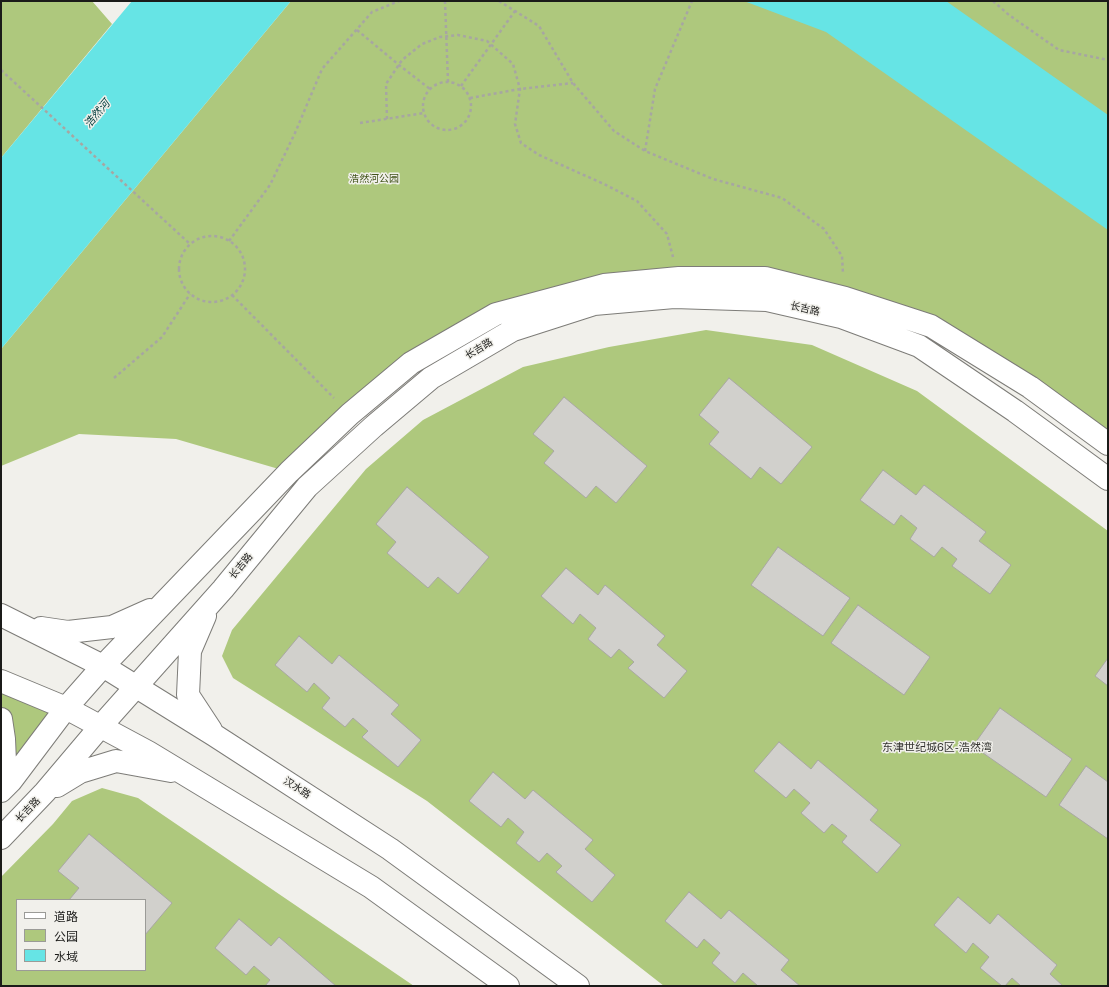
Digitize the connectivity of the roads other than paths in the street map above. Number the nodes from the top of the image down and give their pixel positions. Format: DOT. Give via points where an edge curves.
graph roads {
  1 [pos="1108,444"];
  2 [pos="1108,479"];
  3 [pos="210,602"];
  4 [pos="162,604"];
  5 [pos="10,620"];
  6 [pos="103,666"];
  7 [pos="1,681"];
  8 [pos="136,686"];
  9 [pos="66,708"];
  10 [pos="1,719"];
  11 [pos="100,726"];
  12 [pos="214,734"];
  13 [pos="183,773"];
  14 [pos="3,789"];
  15 [pos="46,792"];
  16 [pos="1,838"];
  17 [pos="508,986"];
  18 [pos="578,986"];
  1 -- 4 [label="street, 长吉路" via="1030,387 931,326 845,298 765,278 679,278 604,285 496,314 412,364 350,414 289,472"];
  2 -- 3 [label="street, 长吉路" via="1015,411 919,346 841,317 767,300 674,297 594,304 512,330 431,378 307,487"];
  3 -- 8 [label="street, 长吉路"];
  3 -- 12 [label="street" via="190,651 188,695"];
  4 -- 5 [label="street" via="112,627 68,632"];
  4 -- 6 [label="street, 长吉路"];
  5 -- 6 [label="street, 汉水路"];
  6 -- 8 [label="street, 汉水路"];
  6 -- 9 [label="street, 长吉路"];
  7 -- 9 [label="street"];
  8 -- 11 [label="street, 长吉路"];
  8 -- 12 [label="street, 汉水路"];
  9 -- 11 [label="street"];
  9 -- 14 [label="street, 长吉路" via="11,782"];
  10 -- 14 [label="street" via="4,739"];
  11 -- 13 [label="street"];
  11 -- 15 [label="street, 长吉路"];
  12 -- 18 [label="street, 汉水路" via="390,849"];
  13 -- 15 [label="street" via="116,761 80,772"];
  13 -- 17 [label="street" via="371,887"];
  15 -- 16 [label="street, 长吉路"];
}
